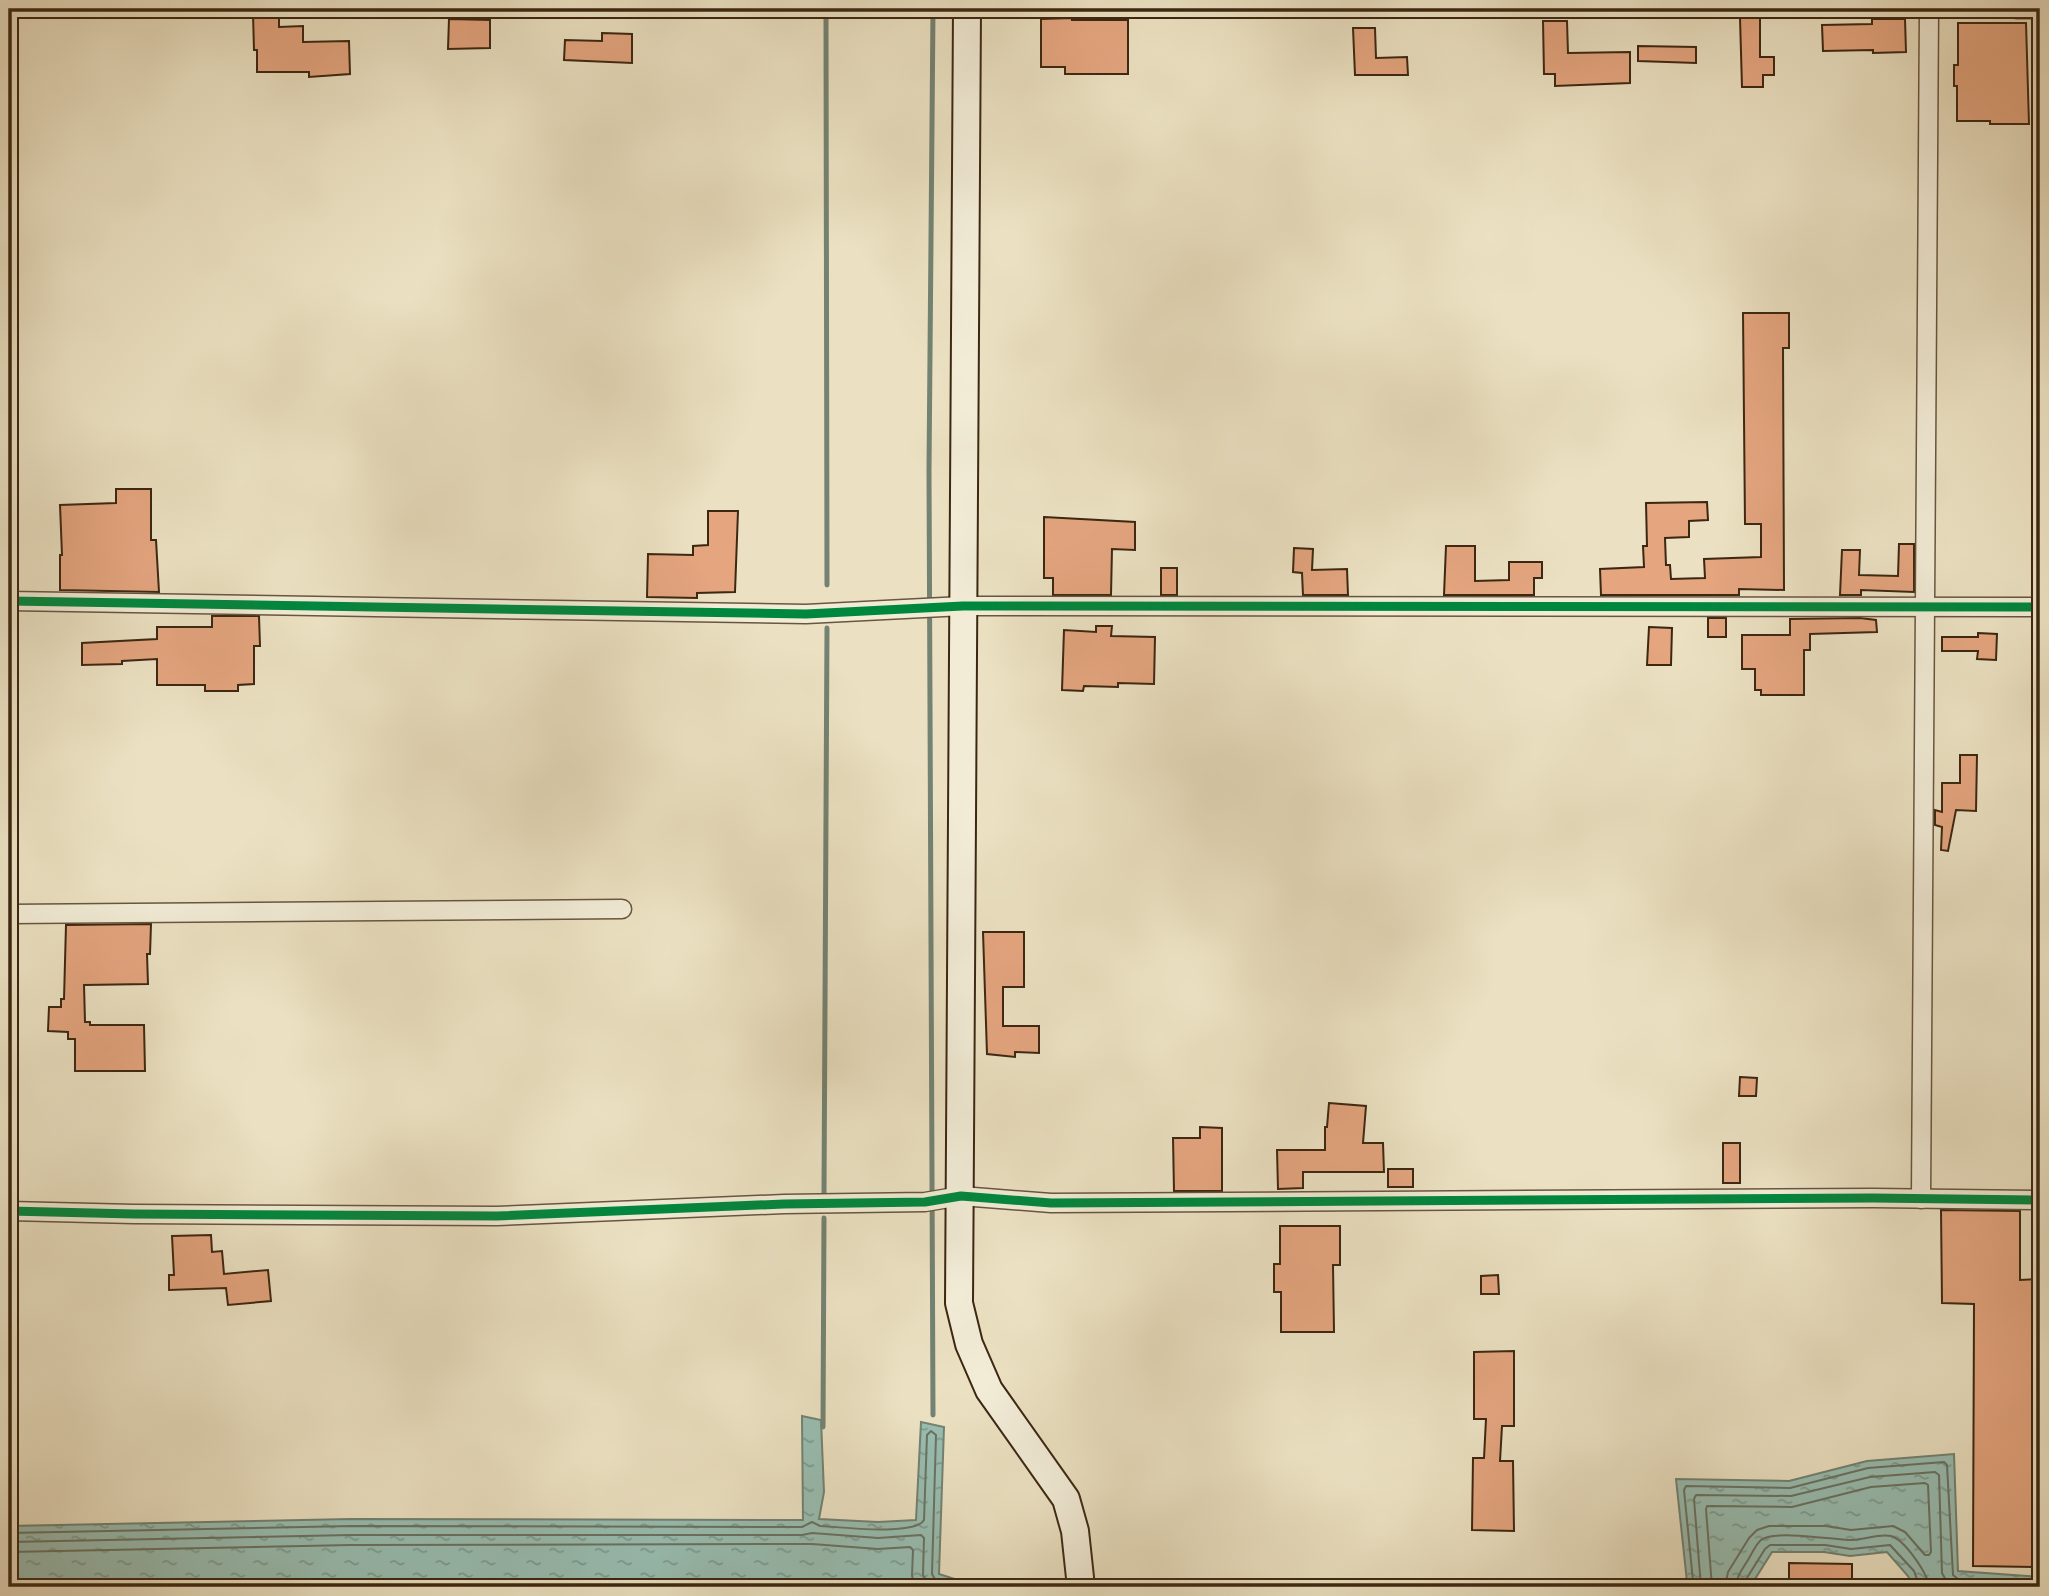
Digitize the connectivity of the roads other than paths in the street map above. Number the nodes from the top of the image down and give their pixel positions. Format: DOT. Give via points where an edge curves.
graph roads {
  1 [pos="967,9"];
  2 [pos="1929,9"];
  3 [pos="2017,9"];
  4 [pos="2040,9"];
  5 [pos="9,601"];
  6 [pos="1924,605"];
  7 [pos="963,606"];
  8 [pos="2040,607"];
  9 [pos="622,909"];
  10 [pos="9,914"];
  11 [pos="961,1196"];
  12 [pos="1921,1199"];
  13 [pos="2040,1200"];
  14 [pos="9,1211"];
  15 [pos="1081,1582"];
  1 -- 7 [label="street"];
  2 -- 6 [label="street"];
  3 -- 4 [label="street"];
  5 -- 7 [label="street" via="806,614"];
  6 -- 7 [label="street"];
  6 -- 8 [label="street"];
  6 -- 12 [label="street"];
  7 -- 11 [label="street"];
  9 -- 10 [label="street"];
  11 -- 12 [label="street" via="1051,1203"];
  11 -- 14 [label="street" via="925,1202 497,1216"];
  11 -- 15 [label="street" via="959,1303 969,1344 989,1390 1066,1499"];
  12 -- 13 [label="street"];
}
